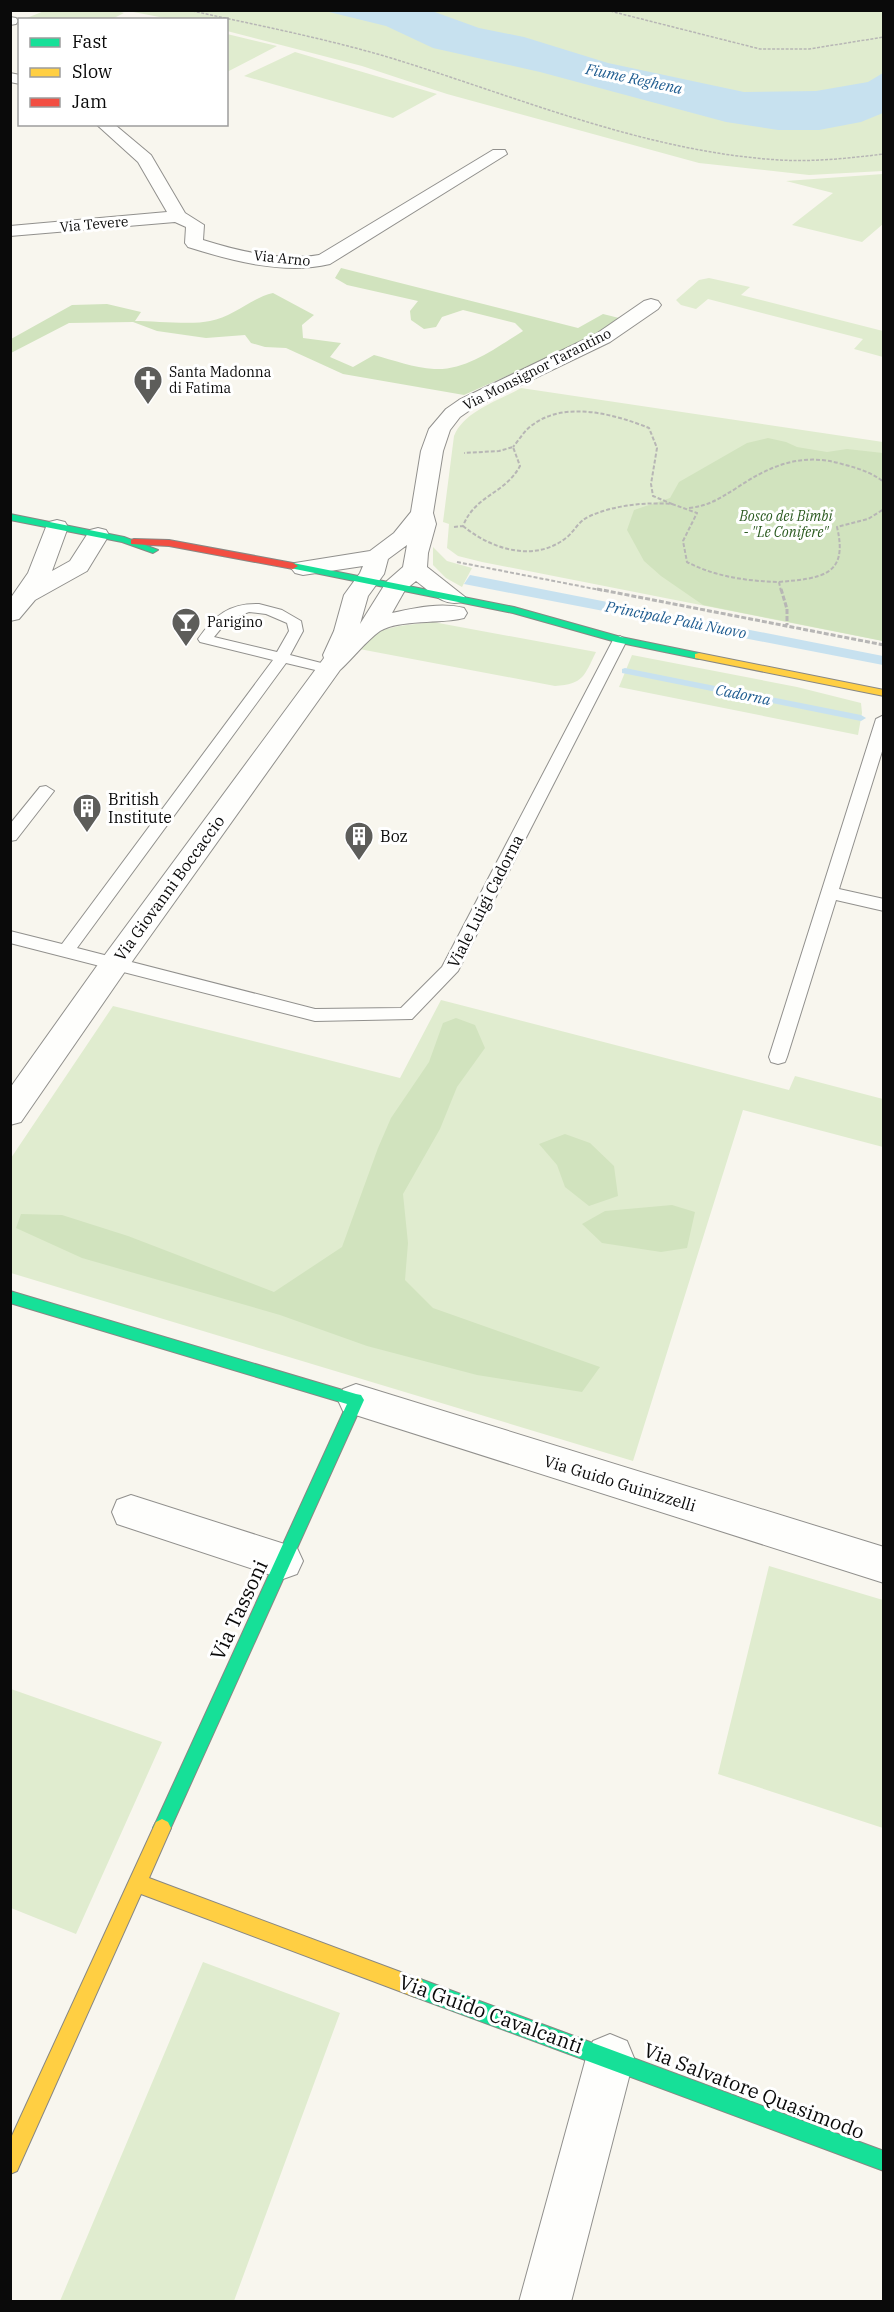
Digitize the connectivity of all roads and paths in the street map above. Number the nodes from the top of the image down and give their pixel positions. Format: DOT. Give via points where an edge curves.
graph roads {
  1 [pos="188,10"];
  2 [pos="606,10"];
  3 [pos="226,18"];
  4 [pos="228,19"];
  5 [pos="884,37"];
  6 [pos="106,126"];
  7 [pos="499,154"];
  8 [pos="884,154"];
  9 [pos="178,216"];
  10 [pos="10,231"];
  11 [pos="651,305"];
  12 [pos="513,447"];
  13 [pos="432,451"];
  14 [pos="884,482"];
  15 [pos="672,504"];
  16 [pos="688,508"];
  17 [pos="884,509"];
  18 [pos="10,517"];
  19 [pos="430,522"];
  20 [pos="463,526"];
  21 [pos="57,527"];
  22 [pos="98,535"];
  23 [pos="129,541"];
  24 [pos="378,556"];
  25 [pos="190,562"];
  26 [pos="275,562"];
  27 [pos="78,566"];
  28 [pos="303,568"];
  29 [pos="415,569"];
  30 [pos="779,582"];
  31 [pos="372,591"];
  32 [pos="29,594"];
  33 [pos="457,609"];
  34 [pos="10,614"];
  35 [pos="503,615"];
  36 [pos="373,625"];
  37 [pos="787,625"];
  38 [pos="620,640"];
  39 [pos="884,645"];
  40 [pos="280,659"];
  41 [pos="329,667"];
  42 [pos="884,693"];
  43 [pos="884,719"];
  44 [pos="46,791"];
  45 [pos="10,836"];
  46 [pos="831,893"];
  47 [pos="884,905"];
  48 [pos="10,937"];
  49 [pos="66,951"];
  50 [pos="115,963"];
  51 [pos="778,1057"];
  52 [pos="10,1113"];
  53 [pos="10,1297"];
  54 [pos="356,1400"];
  55 [pos="131,1512"];
  56 [pos="283,1561"];
  57 [pos="884,1565"];
  58 [pos="136,1883"];
  59 [pos="610,2058"];
  60 [pos="884,2161"];
  61 [pos="10,2164"];
  62 [pos="545,2301"];
  1 -- 3 [label="path"];
  2 -- 5 [label="path" via="760,49 809,50"];
  4 -- 8 [label="path" via="390,58 513,100 679,145 766,159"];
  6 -- 9 [label="street, Via Arno" via="145,159"];
  7 -- 9 [label="street, Via Arno" via="324,260 307,264 210,249 194,243 195,225"];
  9 -- 10 [label="street, Via Tevere"];
  11 -- 13 [label="street, Via Monsignor Tarantino" via="603,338 459,408 440,429"];
  12 -- 13 [label="path" via="470,453"];
  12 -- 15 [label="path" via="524,432 549,416 623,416 650,428 657,448 653,496"];
  12 -- 20 [label="path" via="520,466 518,473 472,505"];
  13 -- 19 [label="street, Via Monsignor Tarantino"];
  14 -- 16 [label="path" via="870,472 825,458 788,460 766,469 710,507"];
  15 -- 16 [label="path"];
  15 -- 20 [label="path" via="652,501 616,508 578,522 567,537 554,545 530,550 498,549"];
  16 -- 30 [label="path" via="697,513 683,541 687,562 738,579"];
  17 -- 30 [label="path" via="864,520 837,527 841,556 836,566 820,575"];
  18 -- 21 [label="street"];
  19 -- 20 [label="path"];
  19 -- 24 [label="street, Via Monsignor Tarantino"];
  19 -- 29 [label="street, Via Monsignor Tarantino" via="416,553"];
  19 -- 37 [label="path" via="441,550 461,563"];
  21 -- 22 [label="street"];
  21 -- 32 [label="street" via="44,568"];
  22 -- 23 [label="street"];
  22 -- 27 [label="street"];
  23 -- 25 [label="street"];
  23 -- 26 [label="street" via="169,543"];
  23 -- 27 [label="street"];
  24 -- 28 [label="street, Via Monsignor Tarantino"];
  24 -- 31 [label="street, Via Monsignor Tarantino"];
  26 -- 28 [label="street"];
  26 -- 31 [label="street" via="292,573"];
  27 -- 32 [label="street"];
  28 -- 31 [label="street"];
  29 -- 31 [label="street"];
  29 -- 33 [label="street"];
  30 -- 37 [label="path" via="789,612"];
  31 -- 33 [label="street"];
  31 -- 35 [label="street"];
  31 -- 36 [label="street, Via Giovanni Boccaccio"];
  31 -- 41 [label="street, Via Giovanni Boccaccio"];
  32 -- 34 [label="street"];
  33 -- 35 [label="street"];
  33 -- 36 [label="street"];
  35 -- 38 [label="street" via="581,637"];
  36 -- 41 [label="street, Via Giovanni Boccaccio"];
  37 -- 39 [label="path"];
  38 -- 42 [label="street"];
  38 -- 50 [label="lane, Viale Luigi Cadorna" via="449,971 405,1014 315,1015"];
  40 -- 40 [label="lane" via="296,631 294,621 266,609 247,608 223,617 205,639"];
  40 -- 41 [label="lane"];
  40 -- 49 [label="lane"];
  41 -- 50 [label="street, Via Giovanni Boccaccio"];
  43 -- 46 [label="lane"];
  44 -- 45 [label="lane"];
  46 -- 47 [label="lane"];
  46 -- 51 [label="lane"];
  48 -- 49 [label="lane, Viale Luigi Cadorna"];
  49 -- 50 [label="lane, Viale Luigi Cadorna"];
  50 -- 52 [label="street, Via Giovanni Boccaccio"];
  53 -- 54 [label="street"];
  54 -- 56 [label="street, Via Tassoni"];
  54 -- 57 [label="street, Via Guido Guinizzelli"];
  55 -- 56 [label="street"];
  56 -- 58 [label="street, Via Tassoni"];
  58 -- 59 [label="street, Via Guido Cavalcanti"];
  58 -- 61 [label="street, Via Tassoni"];
  59 -- 60 [label="street, Via Salvatore Quasimodo"];
  59 -- 62 [label="street"];
}
